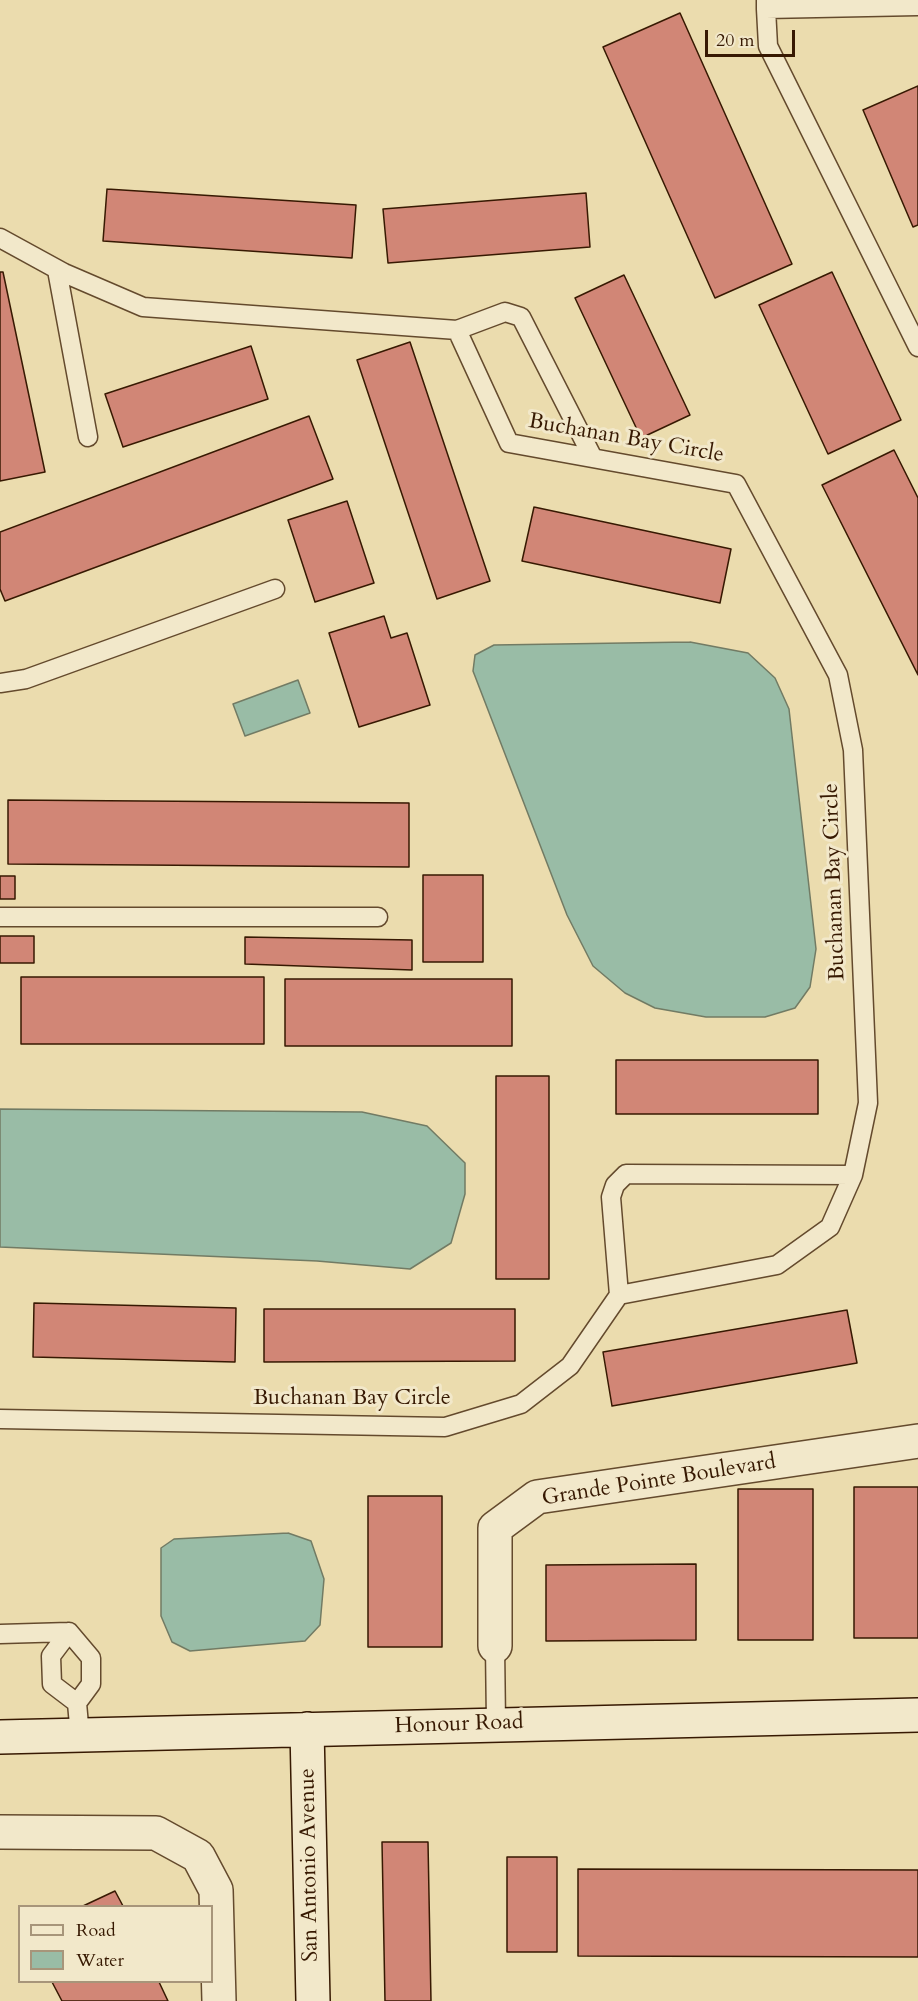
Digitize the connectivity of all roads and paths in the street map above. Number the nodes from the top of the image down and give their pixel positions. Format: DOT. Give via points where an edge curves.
graph roads {
  1 [pos="766,4"];
  2 [pos="918,6"];
  3 [pos="0,238"];
  4 [pos="57,270"];
  5 [pos="457,330"];
  6 [pos="918,347"];
  7 [pos="88,437"];
  8 [pos="593,458"];
  9 [pos="275,589"];
  10 [pos="0,683"];
  11 [pos="0,917"];
  12 [pos="378,917"];
  13 [pos="853,1175"];
  14 [pos="619,1295"];
  15 [pos="0,1419"];
  16 [pos="918,1441"];
  17 [pos="69,1632"];
  18 [pos="0,1634"];
  19 [pos="495,1646"];
  20 [pos="77,1703"];
  21 [pos="918,1715"];
  22 [pos="496,1723"];
  23 [pos="307,1729"];
  24 [pos="80,1736"];
  25 [pos="0,1737"];
  26 [pos="0,1832"];
  27 [pos="219,2001"];
  28 [pos="314,2001"];
  1 -- 2 [label="lane"];
  1 -- 6 [label="lane" via="768,46"];
  3 -- 4 [label="lane"];
  4 -- 5 [label="lane" via="143,307"];
  4 -- 7 [label="lane"];
  5 -- 8 [label="lane, Buchanan Bay Circle" via="509,443"];
  5 -- 8 [label="lane" via="506,312 521,317"];
  8 -- 13 [label="lane, Buchanan Bay Circle" via="736,484 838,675 853,750 868,1103"];
  9 -- 10 [label="lane" via="26,679"];
  11 -- 12 [label="lane"];
  13 -- 14 [label="lane, Buchanan Bay Circle" via="830,1227 777,1265"];
  13 -- 14 [label="lane" via="626,1174 615,1185 611,1197"];
  14 -- 15 [label="lane, Buchanan Bay Circle" via="570,1366 521,1404 445,1427"];
  16 -- 19 [label="street, Grande Pointe Boulevard" via="537,1497 495,1528"];
  17 -- 18 [label="lane"];
  17 -- 20 [label="lane" via="91,1658 91,1684"];
  17 -- 20 [label="lane" via="51,1656 52,1683"];
  19 -- 22 [label="lane, Grande Pointe Boulevard"];
  20 -- 24 [label="lane"];
  21 -- 22 [label="street, Honour Road"];
  22 -- 23 [label="street, Honour Road" via="471,1727"];
  23 -- 24 [label="street, Honour Road"];
  23 -- 28 [label="street, San Antonio Avenue"];
  24 -- 25 [label="street, Honour Road"];
  26 -- 27 [label="street" via="156,1833 198,1856 216,1890"];
}
